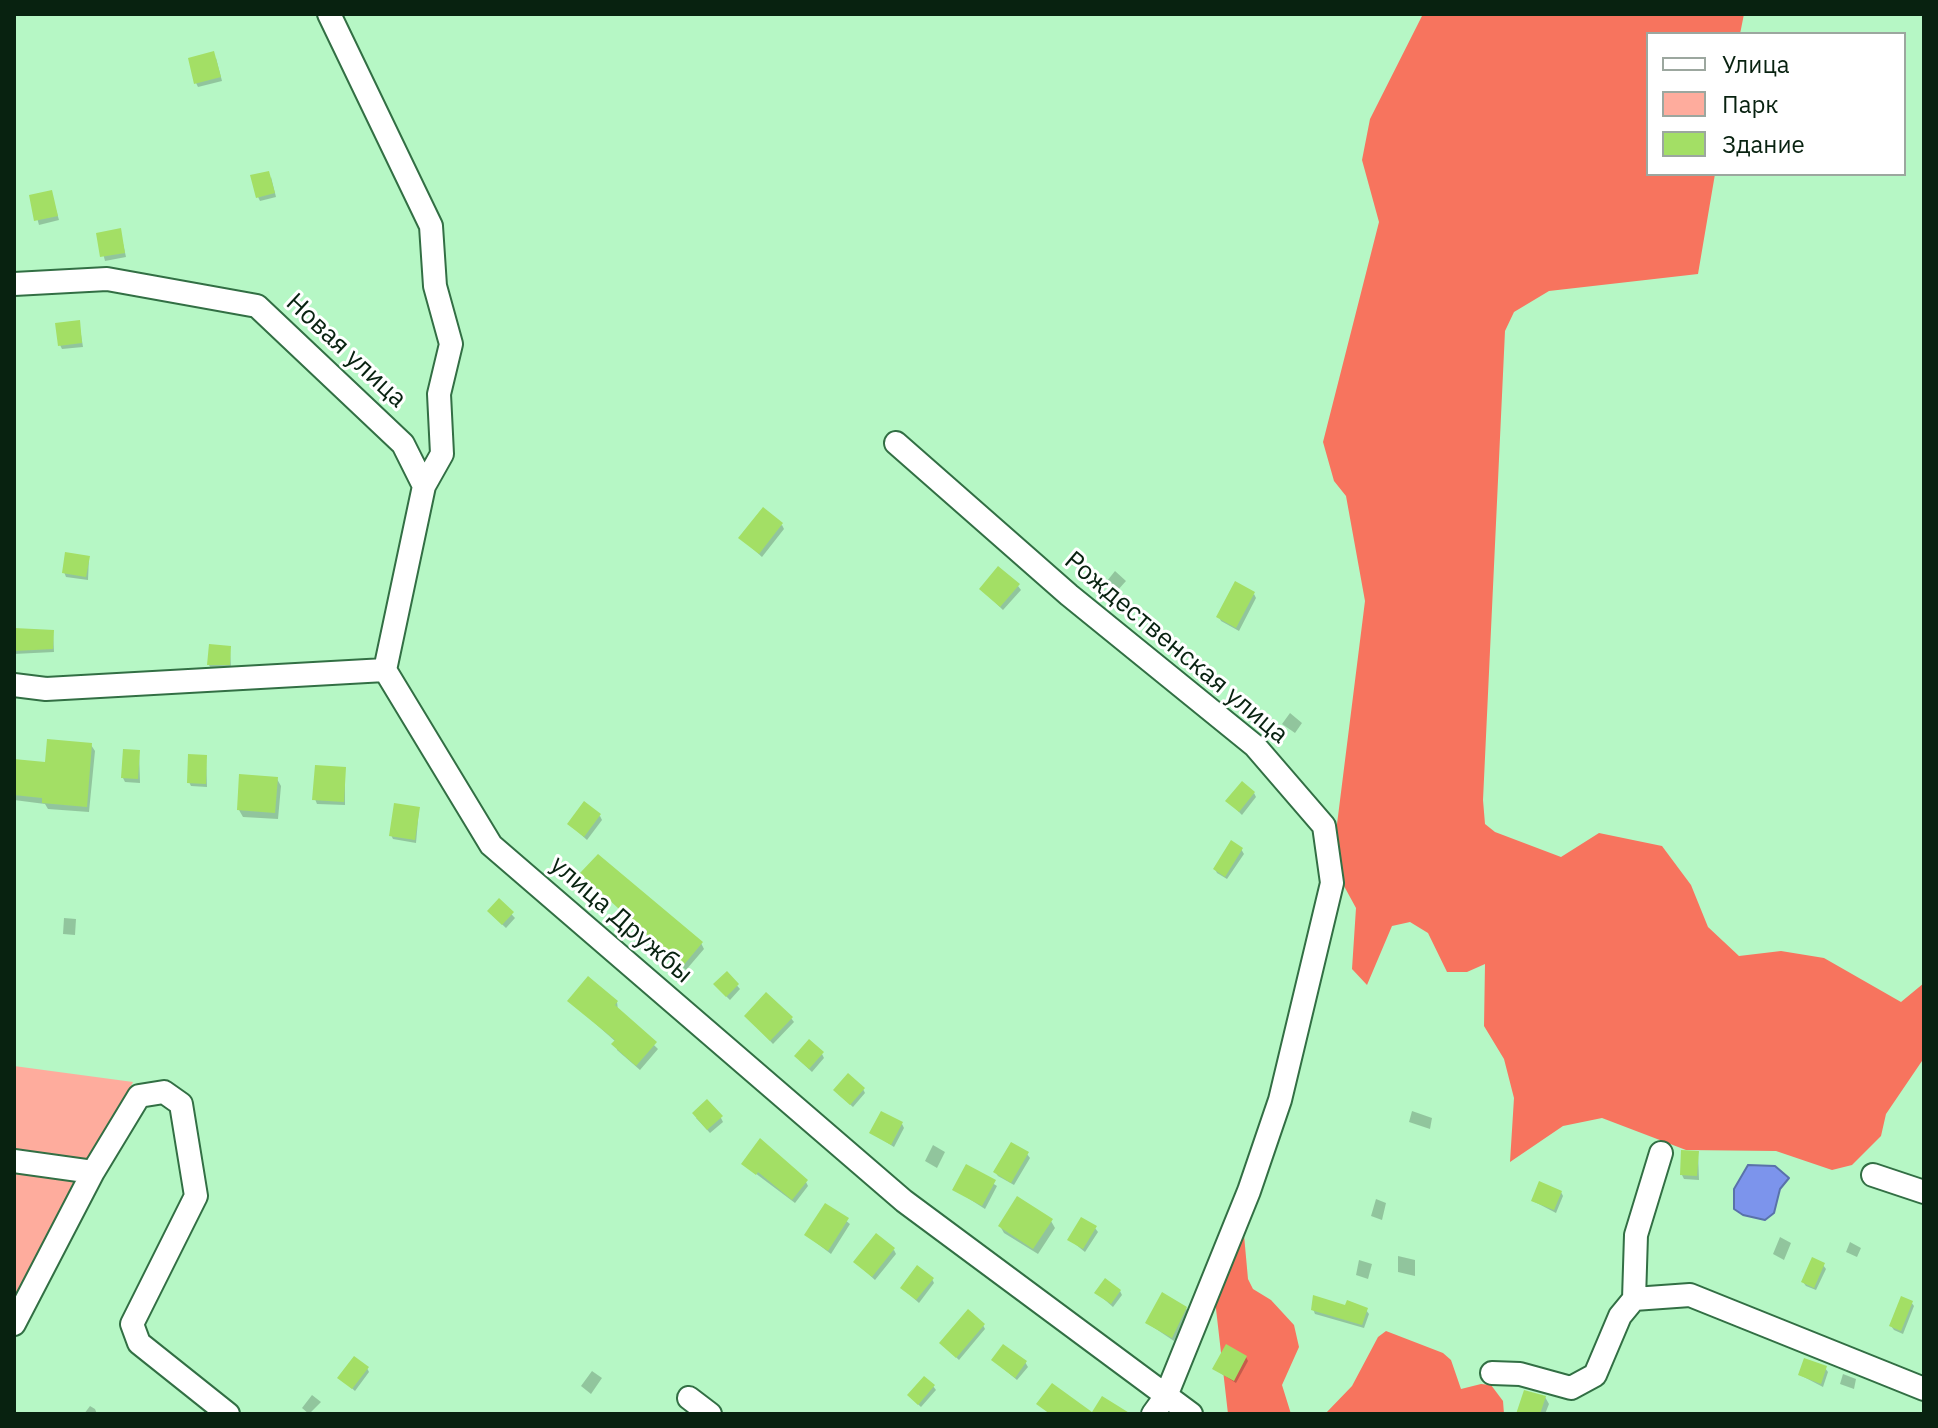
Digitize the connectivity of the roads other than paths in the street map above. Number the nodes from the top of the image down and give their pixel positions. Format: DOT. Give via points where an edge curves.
graph roads {
  1 [pos="329,14"];
  2 [pos="14,284"];
  3 [pos="896,443"];
  4 [pos="424,486"];
  5 [pos="385,670"];
  6 [pos="14,685"];
  7 [pos="1661,1153"];
  8 [pos="14,1161"];
  9 [pos="93,1172"];
  10 [pos="1873,1175"];
  11 [pos="1924,1192"];
  12 [pos="1634,1299"];
  13 [pos="14,1324"];
  14 [pos="1492,1373"];
  15 [pos="1924,1389"];
  16 [pos="689,1398"];
  17 [pos="1160,1405"];
  18 [pos="228,1414"];
  19 [pos="710,1414"];
  20 [pos="1191,1414"];
  1 -- 4 [label="street" via="431,226 435,286 451,344 439,394 442,454"];
  2 -- 4 [label="street, Новая улица" via="107,279 257,306 403,444"];
  3 -- 17 [label="street, Рождественская улица" via="1069,595 1255,746 1324,826 1332,883 1280,1100 1249,1191"];
  4 -- 5 [label="street"];
  5 -- 6 [label="street" via="46,689"];
  5 -- 17 [label="street, улица Дружбы" via="491,845 904,1201"];
  7 -- 12 [label="street" via="1636,1235"];
  8 -- 9 [label="street"];
  9 -- 13 [label="street"];
  9 -- 18 [label="street" via="139,1096 164,1092 181,1104 196,1196 132,1324 139,1343"];
  10 -- 11 [label="street"];
  12 -- 14 [label="street" via="1620,1316 1595,1375 1571,1388 1520,1374"];
  12 -- 15 [label="street" via="1690,1295"];
  16 -- 19 [label="street"];
  17 -- 20 [label="street, улица Дружбы"];
}
